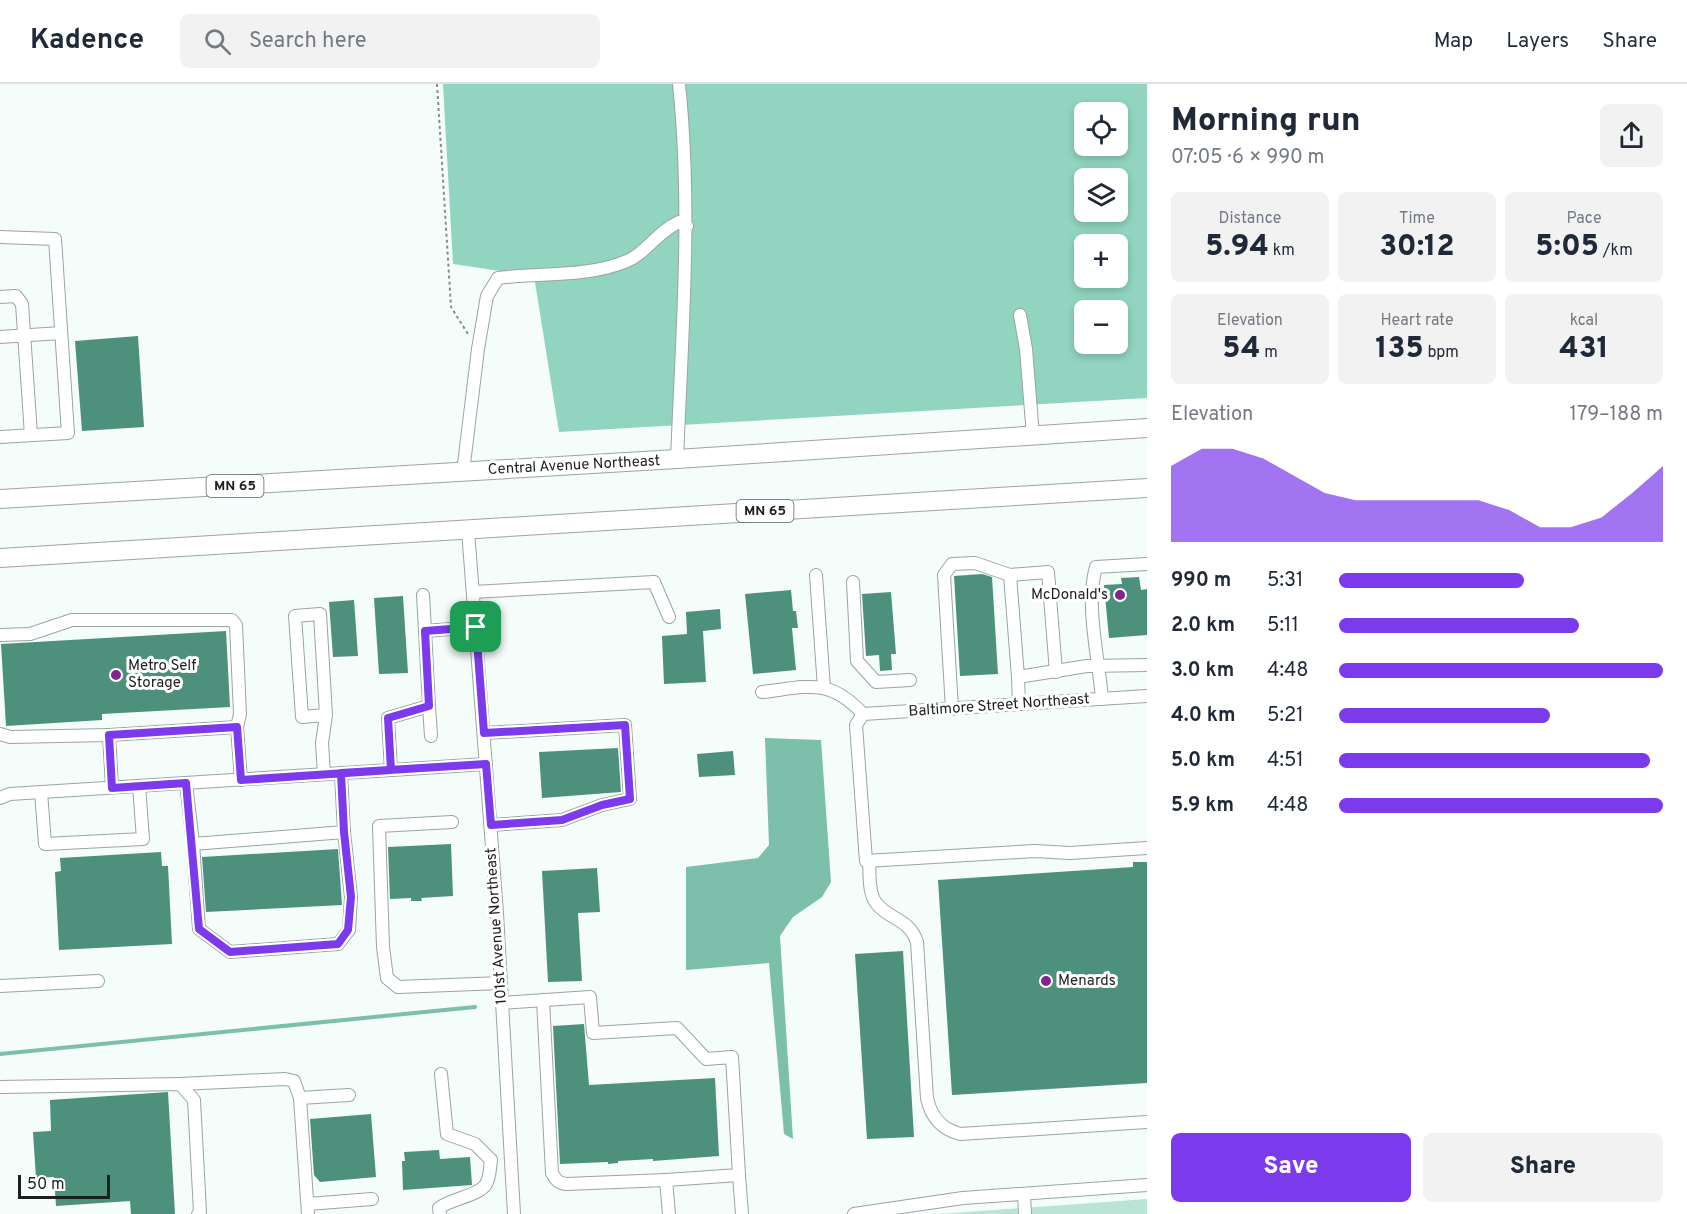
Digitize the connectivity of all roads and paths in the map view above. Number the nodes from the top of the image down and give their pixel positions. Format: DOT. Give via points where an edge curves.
graph roads {
  1 [pos="437,84"];
  2 [pos="680,84"];
  3 [pos="687,226"];
  4 [pos="0,237"];
  5 [pos="0,297"];
  6 [pos="1020,315"];
  7 [pos="61,333"];
  8 [pos="23,336"];
  9 [pos="0,337"];
  10 [pos="478,349"];
  11 [pos="1147,428"];
  12 [pos="31,435"];
  13 [pos="1033,436"];
  14 [pos="0,437"];
  15 [pos="677,459"];
  16 [pos="463,472"];
  17 [pos="1147,489"];
  18 [pos="0,499"];
  19 [pos="468,530"];
  20 [pos="0,558"];
  21 [pos="1147,564"];
  22 [pos="816,575"];
  23 [pos="1010,575"];
  24 [pos="853,582"];
  25 [pos="473,592"];
  26 [pos="423,594"];
  27 [pos="669,617"];
  28 [pos="476,627"];
  29 [pos="425,631"];
  30 [pos="0,635"];
  31 [pos="1147,665"];
  32 [pos="1100,666"];
  33 [pos="1056,672"];
  34 [pos="1018,677"];
  35 [pos="910,680"];
  36 [pos="824,688"];
  37 [pos="762,692"];
  38 [pos="1147,696"];
  39 [pos="1102,699"];
  40 [pos="1019,704"];
  41 [pos="429,706"];
  42 [pos="952,709"];
  43 [pos="326,715"];
  44 [pos="860,719"];
  45 [pos="237,727"];
  46 [pos="484,733"];
  47 [pos="0,734"];
  48 [pos="109,735"];
  49 [pos="431,736"];
  50 [pos="486,764"];
  51 [pos="391,770"];
  52 [pos="341,773"];
  53 [pos="324,774"];
  54 [pos="241,780"];
  55 [pos="186,783"];
  56 [pos="139,786"];
  57 [pos="112,788"];
  58 [pos="42,792"];
  59 [pos="0,798"];
  60 [pos="452,822"];
  61 [pos="491,825"];
  62 [pos="344,832"];
  63 [pos="193,844"];
  64 [pos="1147,848"];
  65 [pos="869,861"];
  66 [pos="98,981"];
  67 [pos="501,982"];
  68 [pos="0,986"];
  69 [pos="543,1000"];
  70 [pos="502,1003"];
  71 [pos="441,1074"];
  72 [pos="180,1084"];
  73 [pos="0,1087"];
  74 [pos="349,1095"];
  75 [pos="300,1098"];
  76 [pos="1147,1122"];
  77 [pos="511,1158"];
  78 [pos="491,1160"];
  79 [pos="739,1175"];
  80 [pos="666,1180"];
  81 [pos="1147,1185"];
  82 [pos="1024,1194"];
  83 [pos="372,1199"];
  84 [pos="308,1209"];
  85 [pos="198,1214"];
  86 [pos="440,1214"];
  87 [pos="514,1214"];
  88 [pos="669,1214"];
  89 [pos="742,1214"];
  90 [pos="854,1214"];
  91 [pos="1025,1214"];
  1 -- 10 [label="path" via="451,307"];
  2 -- 3 [label="street"];
  3 -- 10 [label="street" via="679,222 668,227 630,260 610,267 591,272 498,278 487,296"];
  3 -- 15 [label="street"];
  4 -- 7 [label="street" via="54,239"];
  5 -- 8 [label="street" via="16,296 22,304"];
  6 -- 13 [label="street"];
  7 -- 8 [label="street"];
  7 -- 12 [label="street" via="68,433"];
  8 -- 9 [label="street"];
  8 -- 12 [label="street"];
  10 -- 16 [label="street"];
  11 -- 13 [label="highway, Central Avenue Northeast / MN 65"];
  12 -- 14 [label="street"];
  13 -- 15 [label="highway, Central Avenue Northeast / MN 65"];
  15 -- 16 [label="highway, Central Avenue Northeast / MN 65"];
  16 -- 18 [label="highway, Central Avenue Northeast / MN 65"];
  17 -- 19 [label="highway, MN 65"];
  19 -- 20 [label="highway, MN 65"];
  19 -- 25 [label="street, 101st Avenue Northeast"];
  21 -- 32 [label="street" via="1096,567 1093,625"];
  22 -- 36 [label="street"];
  23 -- 33 [label="street" via="1048,572"];
  23 -- 34 [label="street"];
  23 -- 42 [label="street" via="975,563 952,564 944,575"];
  24 -- 35 [label="street" via="857,661 876,682"];
  25 -- 27 [label="street" via="654,582"];
  25 -- 28 [label="street, 101st Avenue Northeast"];
  26 -- 29 [label="street"];
  28 -- 29 [label="street"];
  28 -- 46 [label="street, 101st Avenue Northeast"];
  29 -- 41 [label="street"];
  30 -- 45 [label="street" via="30,634 72,620 232,620 236,626 240,714"];
  31 -- 32 [label="street"];
  32 -- 33 [label="street"];
  32 -- 39 [label="street"];
  33 -- 34 [label="street"];
  34 -- 40 [label="street"];
  36 -- 37 [label="street"];
  36 -- 44 [label="street" via="850,700"];
  38 -- 39 [label="street, Baltimore Street Northeast"];
  39 -- 40 [label="street, Baltimore Street Northeast"];
  40 -- 42 [label="street, Baltimore Street Northeast"];
  41 -- 49 [label="street"];
  41 -- 51 [label="street" via="388,718"];
  42 -- 44 [label="street, Baltimore Street Northeast"];
  43 -- 43 [label="street" via="320,614 295,616 302,717"];
  43 -- 53 [label="street" via="322,743"];
  44 -- 65 [label="street"];
  45 -- 48 [label="street"];
  45 -- 54 [label="street"];
  46 -- 50 [label="street, 101st Avenue Northeast"];
  46 -- 61 [label="street" via="625,725 630,799 562,820"];
  47 -- 48 [label="street"];
  48 -- 57 [label="street"];
  50 -- 51 [label="street"];
  50 -- 61 [label="street, 101st Avenue Northeast"];
  51 -- 52 [label="street"];
  52 -- 53 [label="street"];
  52 -- 62 [label="street"];
  53 -- 54 [label="street"];
  54 -- 55 [label="street"];
  55 -- 56 [label="street"];
  55 -- 63 [label="street"];
  56 -- 57 [label="street"];
  56 -- 58 [label="street" via="143,838 45,844"];
  57 -- 58 [label="street"];
  58 -- 59 [label="street"];
  60 -- 67 [label="street" via="379,826 387,978 398,987"];
  61 -- 67 [label="street, 101st Avenue Northeast"];
  62 -- 63 [label="street"];
  62 -- 63 [label="street" via="351,897 348,930 338,944 230,952 199,929"];
  64 -- 65 [label="street"];
  65 -- 76 [label="street" via="876,903 909,927 917,942 927,1098 938,1122 960,1134"];
  66 -- 68 [label="street"];
  67 -- 70 [label="street, 101st Avenue Northeast"];
  69 -- 70 [label="street"];
  69 -- 79 [label="street" via="590,997 593,1033 677,1028 706,1059 732,1057"];
  69 -- 80 [label="street" via="555,1179 566,1184"];
  70 -- 77 [label="street, 101st Avenue Northeast"];
  71 -- 78 [label="street" via="447,1134 475,1144"];
  72 -- 73 [label="street"];
  72 -- 75 [label="street" via="285,1079 294,1081"];
  72 -- 85 [label="street" via="194,1100"];
  74 -- 75 [label="street"];
  75 -- 84 [label="street"];
  77 -- 78 [label="street"];
  77 -- 87 [label="street, 101st Avenue Northeast"];
  78 -- 86 [label="street" via="487,1183 479,1190 448,1201 440,1208"];
  79 -- 80 [label="street"];
  79 -- 89 [label="street"];
  80 -- 88 [label="street"];
  81 -- 82 [label="street"];
  82 -- 90 [label="street" via="928,1202"];
  82 -- 91 [label="street"];
  83 -- 84 [label="street"];
}
